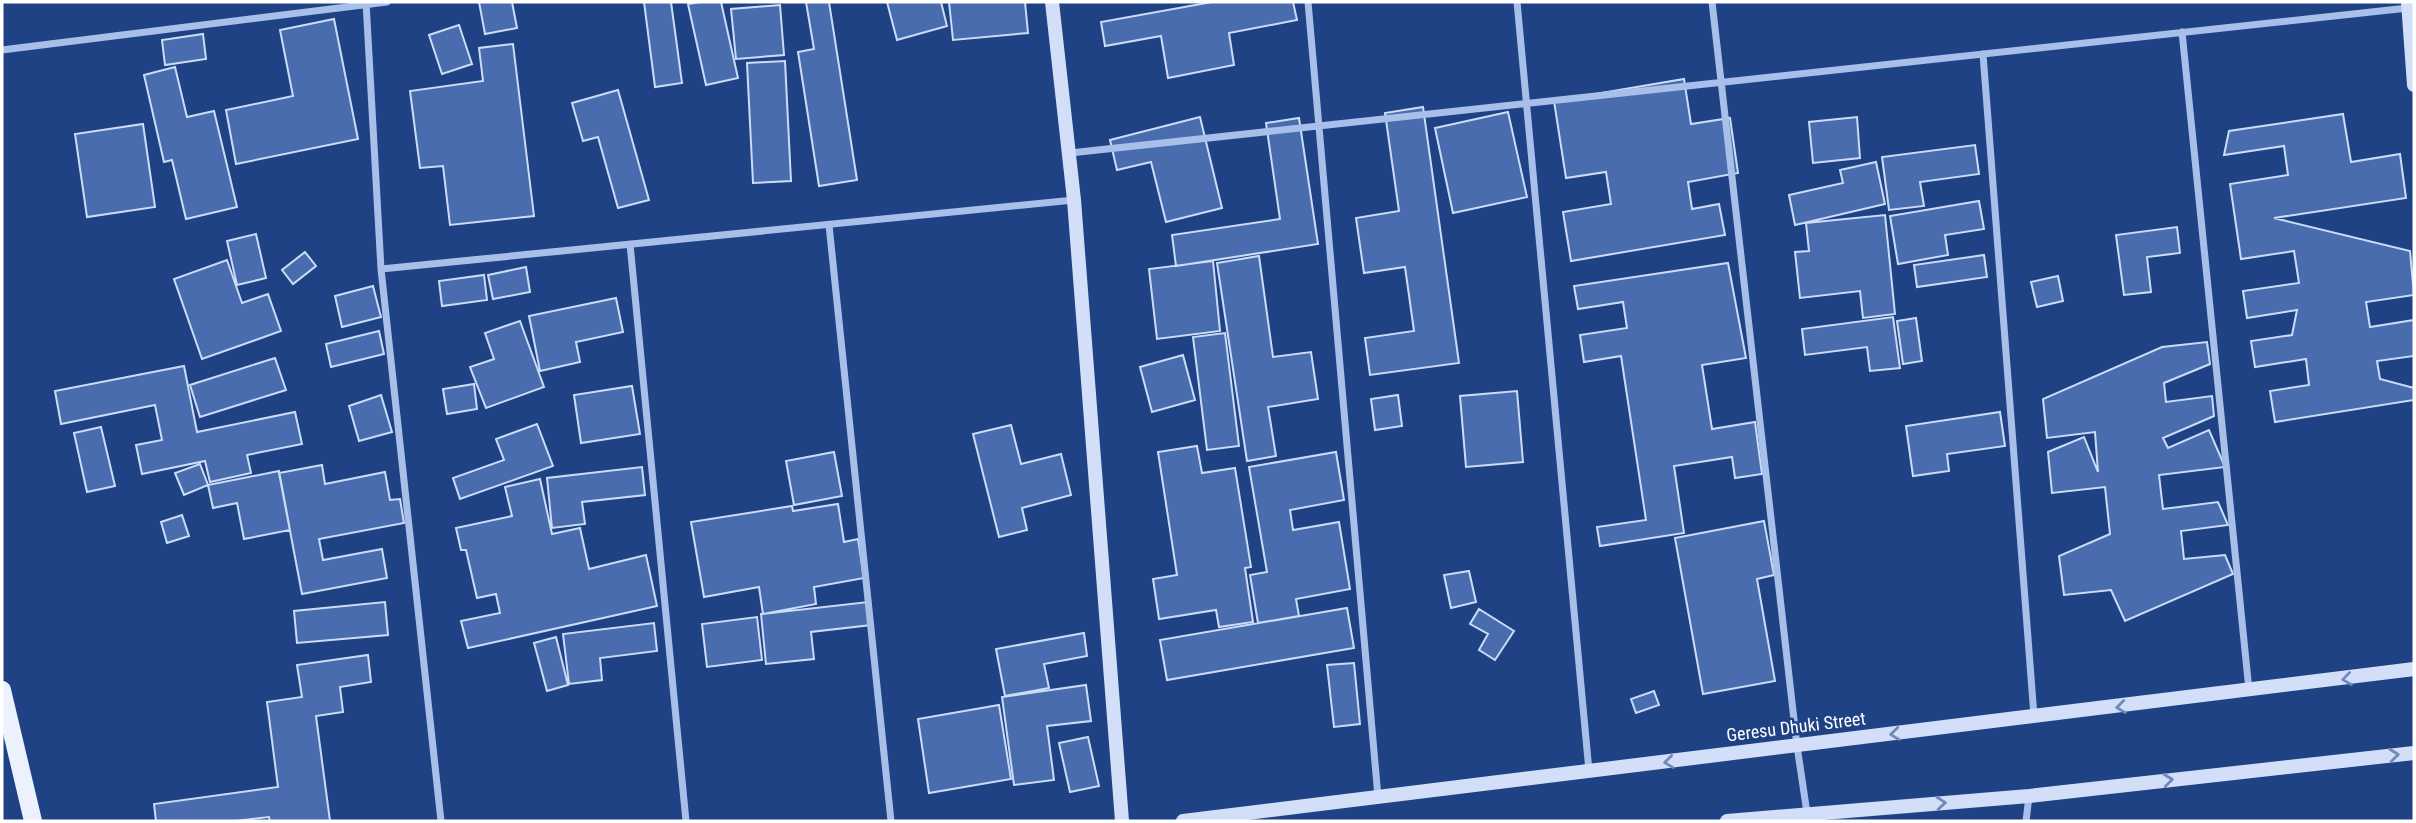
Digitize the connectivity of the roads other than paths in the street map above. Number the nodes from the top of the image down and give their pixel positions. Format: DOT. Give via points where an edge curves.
graph roads {
  1 [pos="387,2"];
  2 [pos="1052,2"];
  3 [pos="1308,2"];
  4 [pos="1517,2"];
  5 [pos="1712,2"];
  6 [pos="366,3"];
  7 [pos="2408,5"];
  8 [pos="2182,32"];
  9 [pos="2,50"];
  10 [pos="1983,54"];
  11 [pos="1720,82"];
  12 [pos="2414,85"];
  13 [pos="1528,103"];
  14 [pos="1320,125"];
  15 [pos="1070,153"];
  16 [pos="1074,200"];
  17 [pos="829,225"];
  18 [pos="630,244"];
  19 [pos="382,269"];
  20 [pos="2414,670"];
  21 [pos="2,690"];
  22 [pos="2249,692"];
  23 [pos="2035,717"];
  24 [pos="1797,746"];
  25 [pos="2414,753"];
  26 [pos="1589,771"];
  27 [pos="2029,796"];
  28 [pos="1378,797"];
  29 [pos="1807,813"];
  30 [pos="33,821"];
  31 [pos="441,821"];
  32 [pos="686,821"];
  33 [pos="891,821"];
  34 [pos="1122,821"];
  35 [pos="1183,821"];
  36 [pos="1727,821"];
  37 [pos="2026,821"];
  1 -- 6 [label="street"];
  2 -- 15 [label="main road"];
  3 -- 14 [label="street"];
  4 -- 13 [label="street"];
  5 -- 11 [label="street"];
  6 -- 9 [label="street"];
  6 -- 19 [label="street"];
  7 -- 8 [label="street"];
  7 -- 12 [label="main road"];
  8 -- 10 [label="street"];
  8 -- 22 [label="street"];
  10 -- 11 [label="street"];
  10 -- 23 [label="street"];
  11 -- 13 [label="street"];
  11 -- 24 [label="street"];
  13 -- 14 [label="street"];
  13 -- 26 [label="street"];
  14 -- 15 [label="street"];
  14 -- 28 [label="street"];
  15 -- 16 [label="main road"];
  16 -- 17 [label="street"];
  16 -- 34 [label="main road"];
  17 -- 18 [label="street"];
  17 -- 33 [label="street"];
  18 -- 19 [label="street"];
  18 -- 32 [label="street"];
  19 -- 31 [label="street"];
  20 -- 22 [label="main road, Geresu Dhuki Street, one-way"];
  21 -- 30 [label="main road"];
  22 -- 23 [label="main road, Geresu Dhuki Street, one-way"];
  23 -- 24 [label="main road, Geresu Dhuki Street, one-way"];
  24 -- 26 [label="main road, Geresu Dhuki Street, one-way"];
  24 -- 29 [label="street"];
  27 -- 25 [label="main road, one-way"];
  26 -- 28 [label="main road, Geresu Dhuki Street"];
  29 -- 27 [label="main road, one-way"];
  27 -- 37 [label="street"];
  28 -- 35 [label="main road, Geresu Dhuki Street"];
  29 -- 36 [label="main road"];
}
